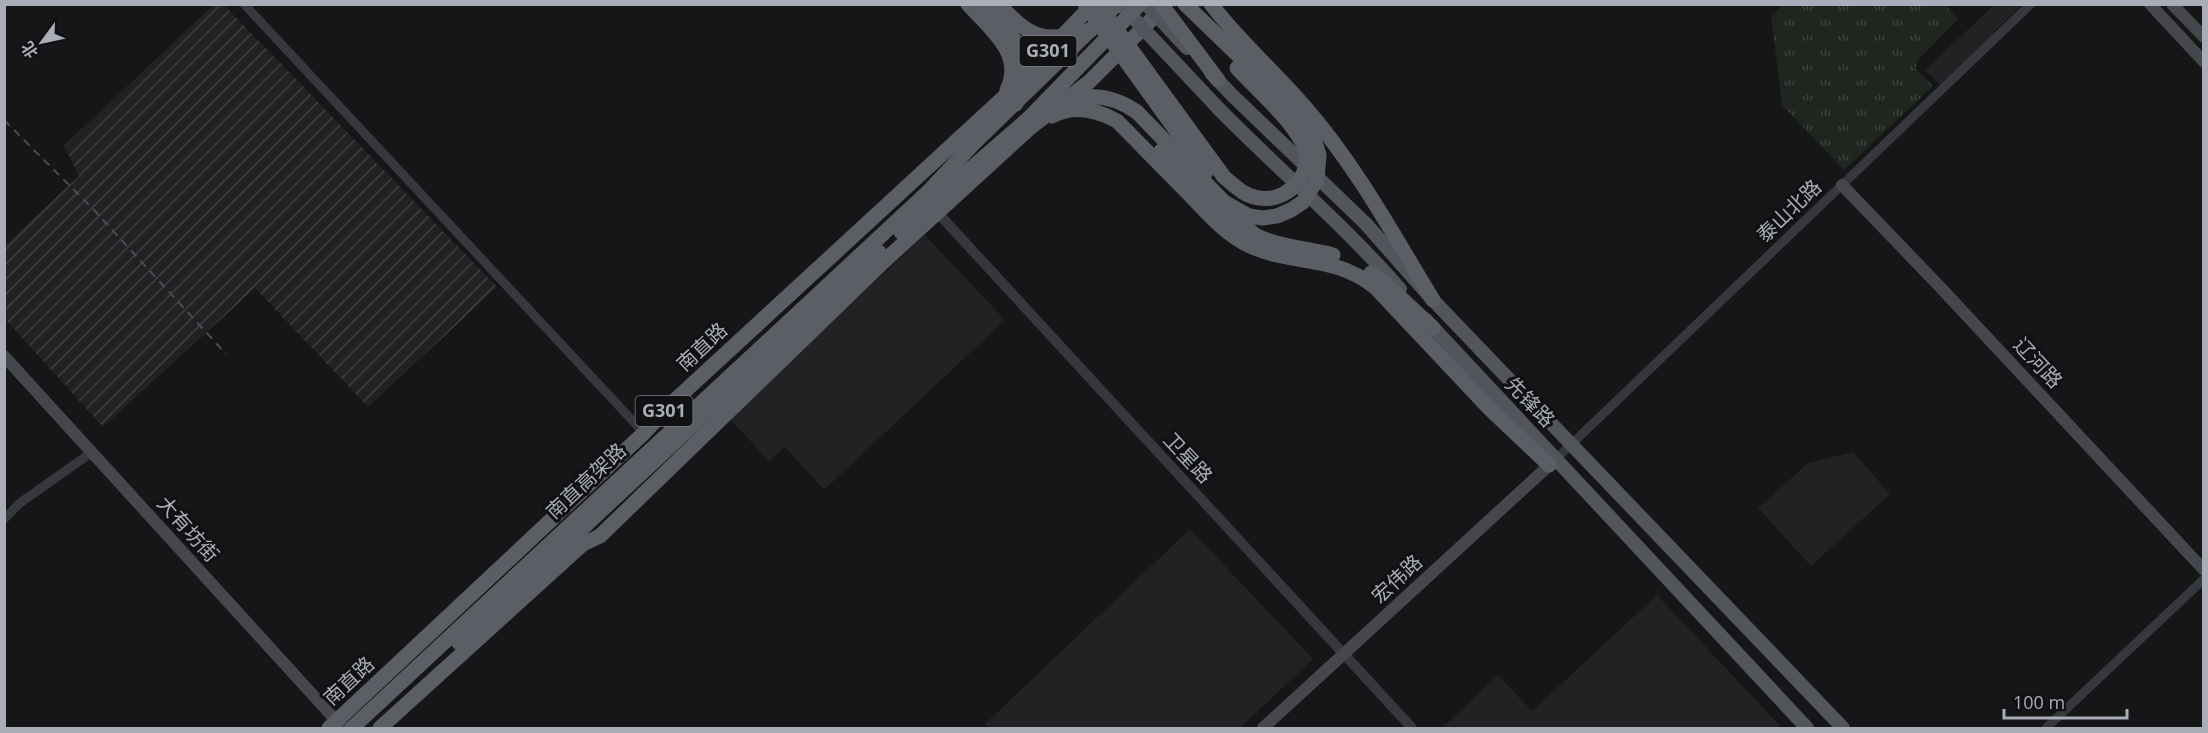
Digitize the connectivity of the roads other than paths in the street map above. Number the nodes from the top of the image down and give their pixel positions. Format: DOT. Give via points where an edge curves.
graph roads {
  1 [pos="244,4"];
  2 [pos="969,4"];
  3 [pos="983,4"];
  4 [pos="999,4"];
  5 [pos="1084,4"];
  6 [pos="1096,4"];
  7 [pos="1119,4"];
  8 [pos="1140,4"];
  9 [pos="1146,4"];
  10 [pos="1161,4"];
  11 [pos="1166,4"];
  12 [pos="1185,4"];
  13 [pos="1192,4"];
  14 [pos="1211,4"];
  15 [pos="2031,4"];
  16 [pos="2150,4"];
  17 [pos="2172,4"];
  18 [pos="1094,29"];
  19 [pos="2204,38"];
  20 [pos="2204,62"];
  21 [pos="1218,80"];
  22 [pos="1098,97"];
  23 [pos="1009,101"];
  24 [pos="1030,123"];
  25 [pos="973,144"];
  26 [pos="988,155"];
  27 [pos="1844,182"];
  28 [pos="934,201"];
  29 [pos="1254,235"];
  30 [pos="1433,300"];
  31 [pos="1433,328"];
  32 [pos="4,356"];
  33 [pos="672,403"];
  34 [pos="644,433"];
  35 [pos="1572,443"];
  36 [pos="92,452"];
  37 [pos="1553,461"];
  38 [pos="4,519"];
  39 [pos="600,536"];
  40 [pos="2204,560"];
  41 [pos="2204,570"];
  42 [pos="2204,579"];
  43 [pos="1344,655"];
  44 [pos="336,726"];
  45 [pos="352,729"];
  46 [pos="367,729"];
  47 [pos="380,729"];
  48 [pos="1263,729"];
  49 [pos="1412,729"];
  50 [pos="1807,729"];
  51 [pos="1843,729"];
  52 [pos="2046,729"];
  1 -- 34 [label="street"];
  2 -- 23 [label="highway" via="1012,58"];
  3 -- 23 [label="highway, bridge" via="1009,32 1022,55 1024,65"];
  4 -- 18 [label="highway, bridge" via="1020,25 1046,38"];
  5 -- 29 [label="highway, bridge"];
  6 -- 13 [label="highway, bridge" via="1224,177 1240,191 1259,198 1282,196 1300,180 1306,161 1302,141 1213,42"];
  6 -- 23 [label="highway, G301"];
  7 -- 18 [label="highway, bridge"];
  7 -- 31 [label="main road, 先锋路, bridge" via="1277,168 1373,258"];
  8 -- 24 [label="highway, bridge"];
  9 -- 21 [label="main road, bridge"];
  10 -- 21 [label="highway, bridge"];
  11 -- 24 [label="highway" via="1089,82"];
  12 -- 22 [label="highway, bridge" via="1297,115 1316,142 1317,180 1303,202 1277,216 1263,218 1237,211 1137,112 1125,103"];
  14 -- 30 [label="highway" via="1338,148"];
  15 -- 27 [label="street, 泰山北路"];
  16 -- 20 [label="main road"];
  17 -- 19 [label="main road"];
  18 -- 23 [label="highway, bridge"];
  21 -- 30 [label="main road, bridge" via="1366,224"];
  22 -- 24 [label="highway, bridge" via="1056,103"];
  22 -- 29 [label="highway, bridge" via="1134,123 1232,221"];
  23 -- 24 [label="street"];
  23 -- 25 [label="highway, bridge"];
  23 -- 33 [label="highway, 南直路 / G301"];
  24 -- 26 [label="highway, bridge"];
  24 -- 28 [label="highway, G301"];
  24 -- 37 [label="highway" via="1071,110 1102,113 1118,121 1233,236 1249,246 1335,265 1365,279 1490,409"];
  25 -- 28 [label="highway, bridge"];
  25 -- 33 [label="highway, bridge" via="920,183 695,391"];
  26 -- 28 [label="highway, bridge"];
  26 -- 39 [label="highway, bridge" via="966,183 608,519"];
  27 -- 35 [label="street, 泰山北路"];
  27 -- 40 [label="main road, 辽河路"];
  27 -- 41 [label="main road, 辽河路"];
  28 -- 39 [label="highway, G301"];
  28 -- 43 [label="street, 卫星路"];
  28 -- 45 [label="highway, 南直高架路"];
  28 -- 46 [label="highway, 南直高架路"];
  29 -- 31 [label="highway" via="1360,264"];
  30 -- 35 [label="main road"];
  31 -- 37 [label="main road, 先锋路"];
  32 -- 36 [label="main road, 大有坊街"];
  33 -- 34 [label="highway, 南直路 / G301"];
  34 -- 44 [label="highway, 南直路 / G301"];
  35 -- 37 [label="street, 泰山北路"];
  35 -- 51 [label="main road"];
  36 -- 38 [label="street" via="20,503"];
  36 -- 44 [label="main road, 大有坊街"];
  37 -- 43 [label="main road, 宏伟路"];
  37 -- 50 [label="main road, 先锋路"];
  39 -- 47 [label="highway, G301" via="583,544"];
  42 -- 52 [label="street"];
  43 -- 48 [label="main road, 宏伟路"];
  43 -- 49 [label="street, 卫星路"];
}
